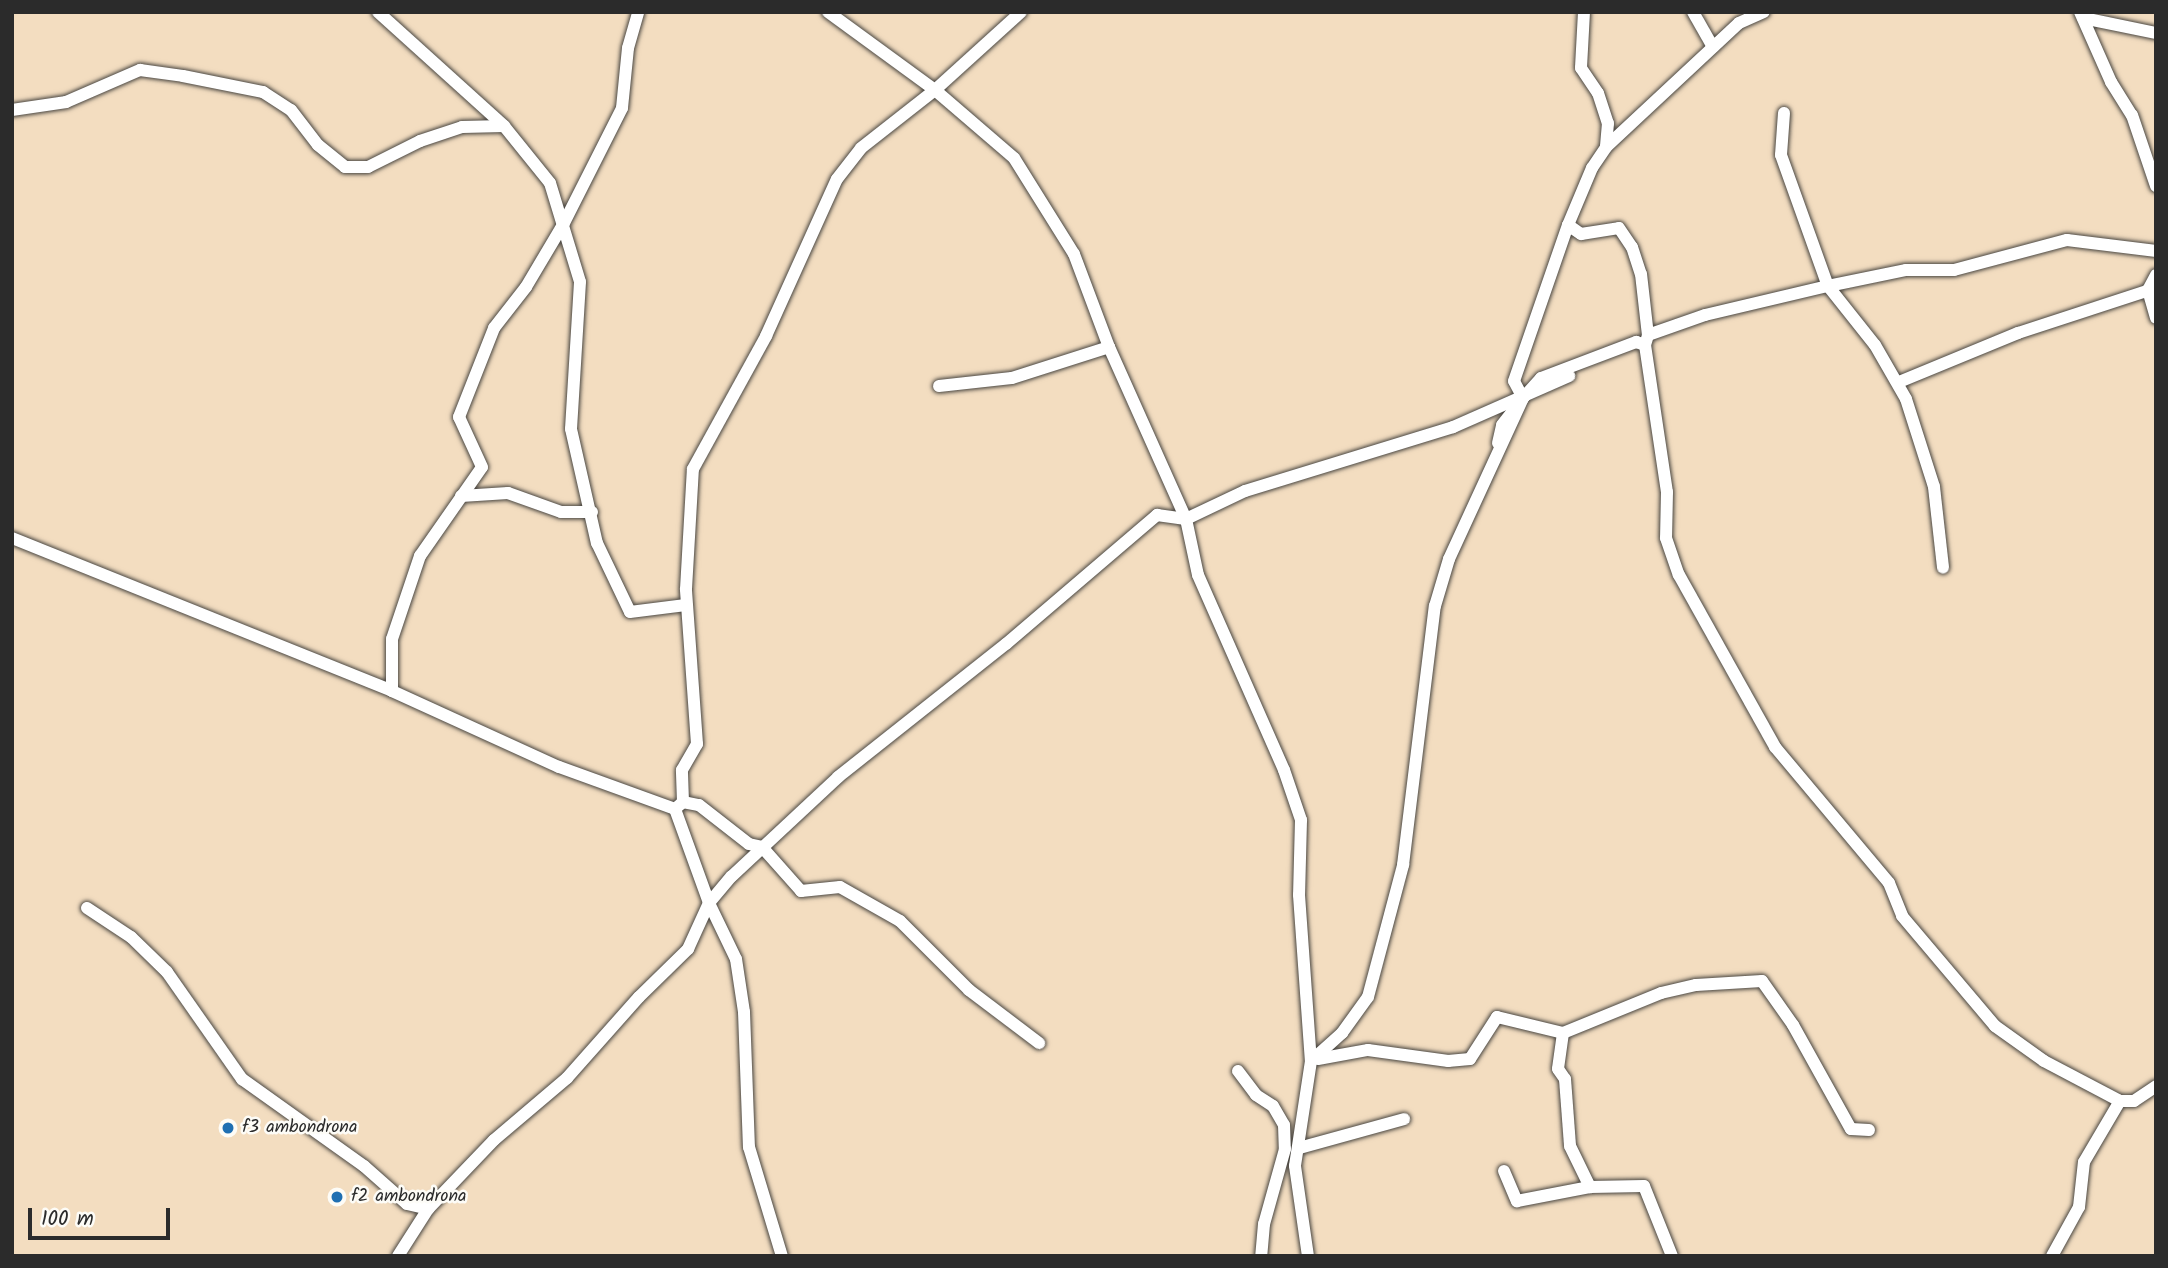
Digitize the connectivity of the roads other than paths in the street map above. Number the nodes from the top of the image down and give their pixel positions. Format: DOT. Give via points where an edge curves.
graph roads {
  1 [pos="378,12"];
  2 [pos="638,12"];
  3 [pos="828,12"];
  4 [pos="1021,12"];
  5 [pos="1584,12"];
  6 [pos="1693,12"];
  7 [pos="1764,12"];
  8 [pos="2082,15"];
  9 [pos="2156,33"];
  10 [pos="1713,47"];
  11 [pos="935,90"];
  12 [pos="12,110"];
  13 [pos="1784,113"];
  14 [pos="504,126"];
  15 [pos="1606,147"];
  16 [pos="2156,186"];
  17 [pos="564,223"];
  18 [pos="1568,225"];
  19 [pos="2156,251"];
  20 [pos="2156,275"];
  21 [pos="1828,286"];
  22 [pos="2152,289"];
  23 [pos="2156,318"];
  24 [pos="1647,340"];
  25 [pos="1110,348"];
  26 [pos="1569,376"];
  27 [pos="1899,382"];
  28 [pos="939,386"];
  29 [pos="1523,398"];
  30 [pos="461,496"];
  31 [pos="592,512"];
  32 [pos="1186,519"];
  33 [pos="12,538"];
  34 [pos="1943,567"];
  35 [pos="686,605"];
  36 [pos="392,691"];
  37 [pos="679,805"];
  38 [pos="762,846"];
  39 [pos="709,903"];
  40 [pos="87,908"];
  41 [pos="1563,1033"];
  42 [pos="1039,1043"];
  43 [pos="1311,1061"];
  44 [pos="1238,1071"];
  45 [pos="2156,1086"];
  46 [pos="2120,1101"];
  47 [pos="1404,1119"];
  48 [pos="1870,1130"];
  49 [pos="1299,1148"];
  50 [pos="1504,1171"];
  51 [pos="1590,1187"];
  52 [pos="428,1209"];
  53 [pos="398,1256"];
  54 [pos="782,1256"];
  55 [pos="1261,1256"];
  56 [pos="1307,1256"];
  57 [pos="1672,1256"];
  58 [pos="2052,1256"];
  1 -- 14 [label="street"];
  2 -- 17 [label="street" via="628,48 622,108"];
  3 -- 11 [label="street"];
  4 -- 11 [label="street"];
  5 -- 15 [label="street" via="1581,68 1598,93 1608,123"];
  6 -- 10 [label="street"];
  7 -- 10 [label="street" via="1738,23"];
  8 -- 9 [label="street"];
  8 -- 16 [label="street" via="2111,82 2132,115"];
  10 -- 15 [label="street"];
  11 -- 25 [label="street" via="1014,158 1074,254"];
  11 -- 35 [label="street" via="861,148 837,179 766,336 693,469 687,511"];
  12 -- 14 [label="street" via="66,102 140,70 183,76 262,92 291,110 318,145 345,167 368,167 420,141 462,127"];
  13 -- 21 [label="street" via="1780,155"];
  14 -- 17 [label="street" via="550,183"];
  15 -- 18 [label="street"];
  17 -- 30 [label="street" via="526,287 494,328 458,417 482,467"];
  17 -- 31 [label="street" via="580,282 571,429"];
  18 -- 24 [label="street" via="1581,234 1619,228 1632,247 1641,274"];
  18 -- 29 [label="street" via="1514,381"];
  19 -- 21 [label="street" via="2067,240 1954,270 1906,270"];
  20 -- 22 [label="street"];
  21 -- 24 [label="street" via="1705,316"];
  21 -- 27 [label="street"];
  22 -- 23 [label="street"];
  22 -- 27 [label="street" via="2018,333"];
  24 -- 29 [label="street" via="1541,378"];
  24 -- 46 [label="street" via="1667,492 1666,538 1679,575 1775,747 1889,883 1902,916 1995,1026 2044,1061"];
  25 -- 28 [label="street" via="1012,378"];
  25 -- 32 [label="street"];
  26 -- 29 [label="street"];
  27 -- 34 [label="street" via="1934,487"];
  29 -- 32 [label="street" via="1359,459 1245,491"];
  29 -- 43 [label="street" via="1502,425 1492,467 1449,559 1435,606 1419,763 1385,947 1368,998 1342,1033"];
  30 -- 31 [label="street" via="508,493 561,512"];
  30 -- 36 [label="street" via="420,556 406,593 391,639"];
  31 -- 35 [label="street" via="597,543 630,612"];
  32 -- 38 [label="street" via="1157,515 1006,644 838,776"];
  32 -- 43 [label="street" via="1198,575 1301,820 1299,895"];
  33 -- 36 [label="street"];
  35 -- 37 [label="street" via="697,744 682,770"];
  36 -- 37 [label="street" via="559,767"];
  37 -- 38 [label="street" via="699,805 749,844"];
  37 -- 39 [label="street"];
  38 -- 39 [label="street"];
  38 -- 42 [label="street" via="800,891 840,887 900,921 969,990"];
  39 -- 52 [label="street" via="688,950 567,1078 494,1140"];
  39 -- 54 [label="street" via="736,959 744,1012 749,1147"];
  40 -- 52 [label="street" via="131,937 167,972 242,1079 364,1166 407,1204"];
  41 -- 43 [label="street" via="1497,1017 1470,1059 1448,1061 1367,1051 1340,1052"];
  41 -- 48 [label="street" via="1661,993 1696,985 1762,982 1793,1026 1851,1129"];
  41 -- 51 [label="street" via="1558,1069 1565,1079 1570,1146"];
  43 -- 49 [label="street"];
  44 -- 55 [label="street" via="1256,1094 1273,1106 1284,1125 1285,1149 1264,1224"];
  45 -- 46 [label="street" via="2134,1101"];
  46 -- 58 [label="street" via="2084,1162 2079,1207"];
  47 -- 49 [label="street"];
  49 -- 56 [label="street" via="1295,1166"];
  50 -- 51 [label="street" via="1517,1201"];
  51 -- 57 [label="street" via="1644,1186"];
  52 -- 53 [label="street"];
}
